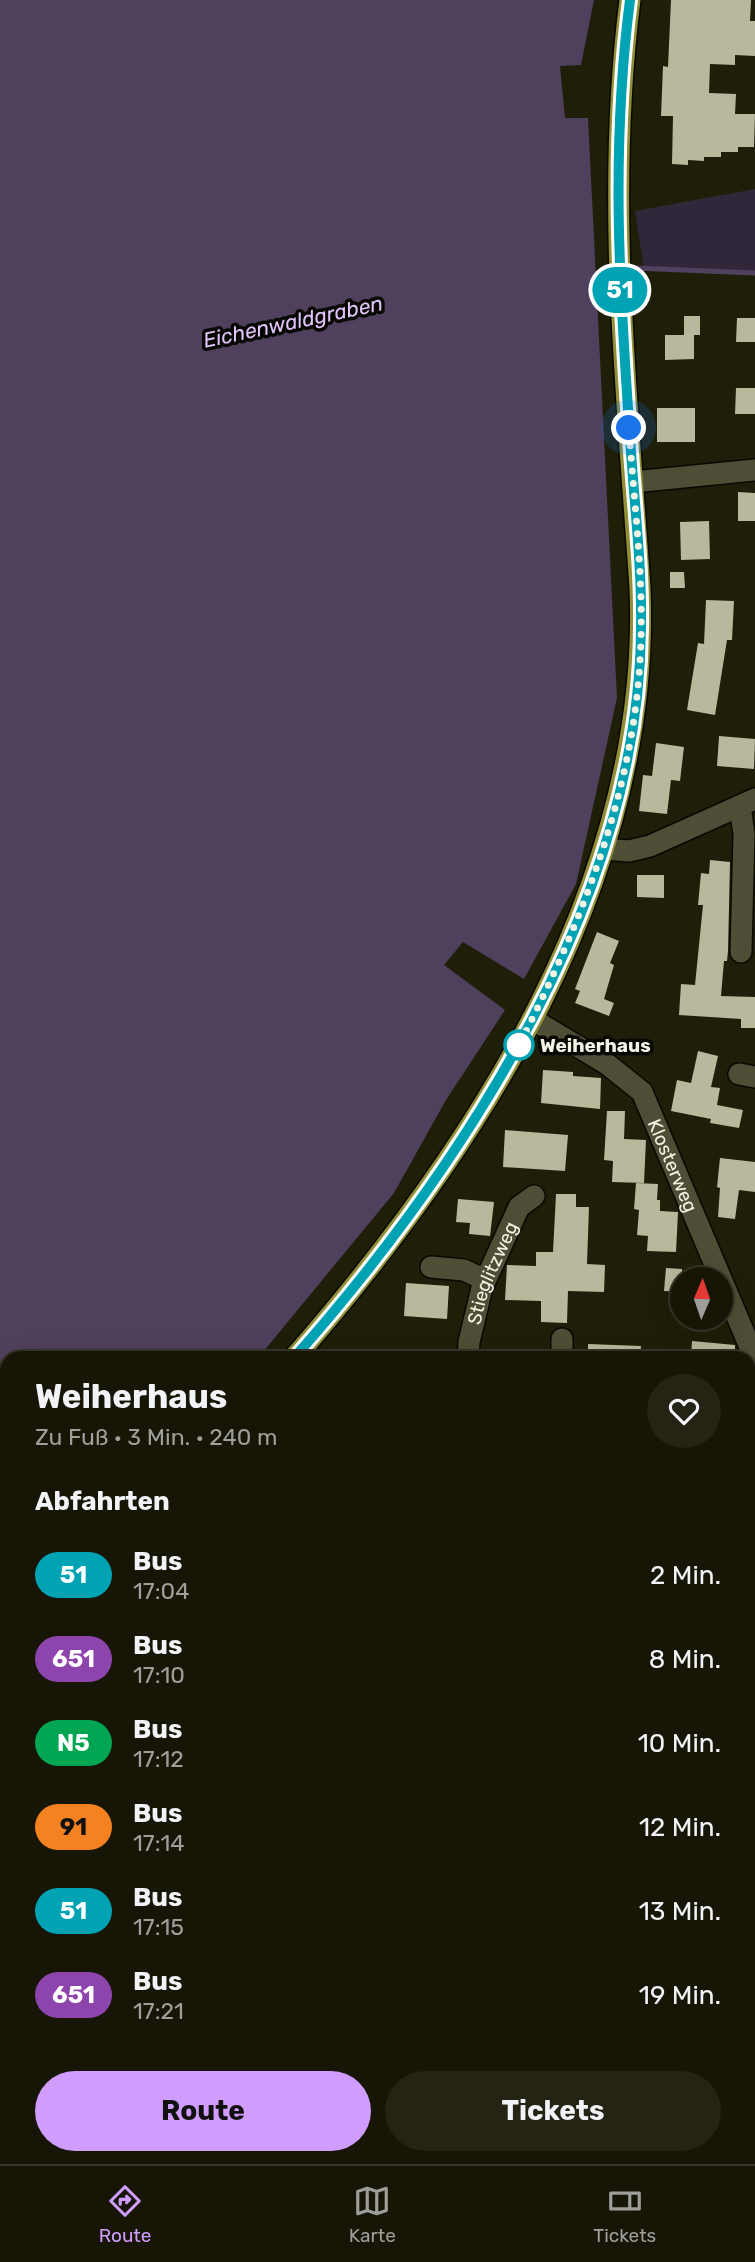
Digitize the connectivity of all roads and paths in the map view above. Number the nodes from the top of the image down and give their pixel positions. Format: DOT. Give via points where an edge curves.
graph roads {
  1 [pos="630,0"];
  2 [pos="755,470"];
  3 [pos="633,482"];
  4 [pos="748,803"];
  5 [pos="603,849"];
  6 [pos="741,952"];
  7 [pos="532,1019"];
  8 [pos="534,1196"];
  9 [pos="431,1267"];
  10 [pos="485,1280"];
  11 [pos="300,1351"];
  12 [pos="468,1351"];
  13 [pos="752,1351"];
  1 -- 3 [label="main road" via="619,122 618,224"];
  2 -- 3 [label="street"];
  3 -- 5 [label="main road" via="640,667 625,766"];
  4 -- 5 [label="street" via="650,846 629,851"];
  4 -- 6 [label="street"];
  5 -- 7 [label="main road"];
  7 -- 11 [label="main road" via="442,1170"];
  7 -- 13 [label="street, Klosterweg" via="607,1064 642,1092"];
  8 -- 10 [label="street, Stieglitzweg" via="519,1207"];
  9 -- 10 [label="street" via="464,1270"];
  10 -- 12 [label="street, Stieglitzweg"];
}
